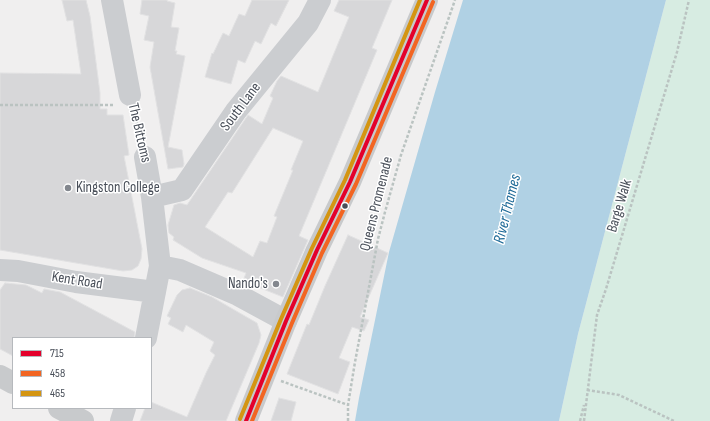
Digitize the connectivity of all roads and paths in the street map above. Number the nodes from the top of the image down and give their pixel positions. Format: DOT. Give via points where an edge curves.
graph roads {
  1 [pos="112,0"];
  2 [pos="320,0"];
  3 [pos="427,0"];
  4 [pos="455,0"];
  5 [pos="689,0"];
  6 [pos="130,95"];
  7 [pos="0,105"];
  8 [pos="145,157"];
  9 [pos="152,197"];
  10 [pos="160,266"];
  11 [pos="0,270"];
  12 [pos="155,292"];
  13 [pos="286,321"];
  14 [pos="146,337"];
  15 [pos="0,376"];
  16 [pos="276,380"];
  17 [pos="12,382"];
  18 [pos="587,390"];
  19 [pos="586,395"];
  20 [pos="348,405"];
  21 [pos="61,409"];
  22 [pos="125,409"];
  23 [pos="82,421"];
  24 [pos="121,421"];
  25 [pos="246,421"];
  26 [pos="348,421"];
  27 [pos="580,421"];
  28 [pos="584,421"];
  29 [pos="674,421"];
  1 -- 6 [label="street, The Bittoms"];
  2 -- 9 [label="street, South Lane" via="308,23 236,111 182,190"];
  3 -- 13 [label="main road" via="350,182"];
  4 -- 20 [label="path, Queens Promenade" via="401,155 385,212"];
  5 -- 18 [label="path, Barge Walk" via="677,52 597,315"];
  6 -- 7 [label="path" via="113,105"];
  6 -- 8 [label="path, The Bittoms"];
  8 -- 9 [label="street, The Bittoms"];
  9 -- 10 [label="street, The Bittoms"];
  10 -- 12 [label="street, The Bittoms"];
  10 -- 13 [label="street" via="180,270 238,295"];
  11 -- 12 [label="street, Kent Road"];
  12 -- 14 [label="street, The Bittoms"];
  13 -- 25 [label="main road"];
  15 -- 17 [label="main road"];
  16 -- 20 [label="path"];
  18 -- 19 [label="path, Barge Walk"];
  18 -- 29 [label="path" via="618,395"];
  19 -- 27 [label="path"];
  19 -- 28 [label="path, Barge Walk"];
  20 -- 26 [label="path, Queens Promenade"];
  21 -- 23 [label="main road"];
  22 -- 24 [label="street"];
}
